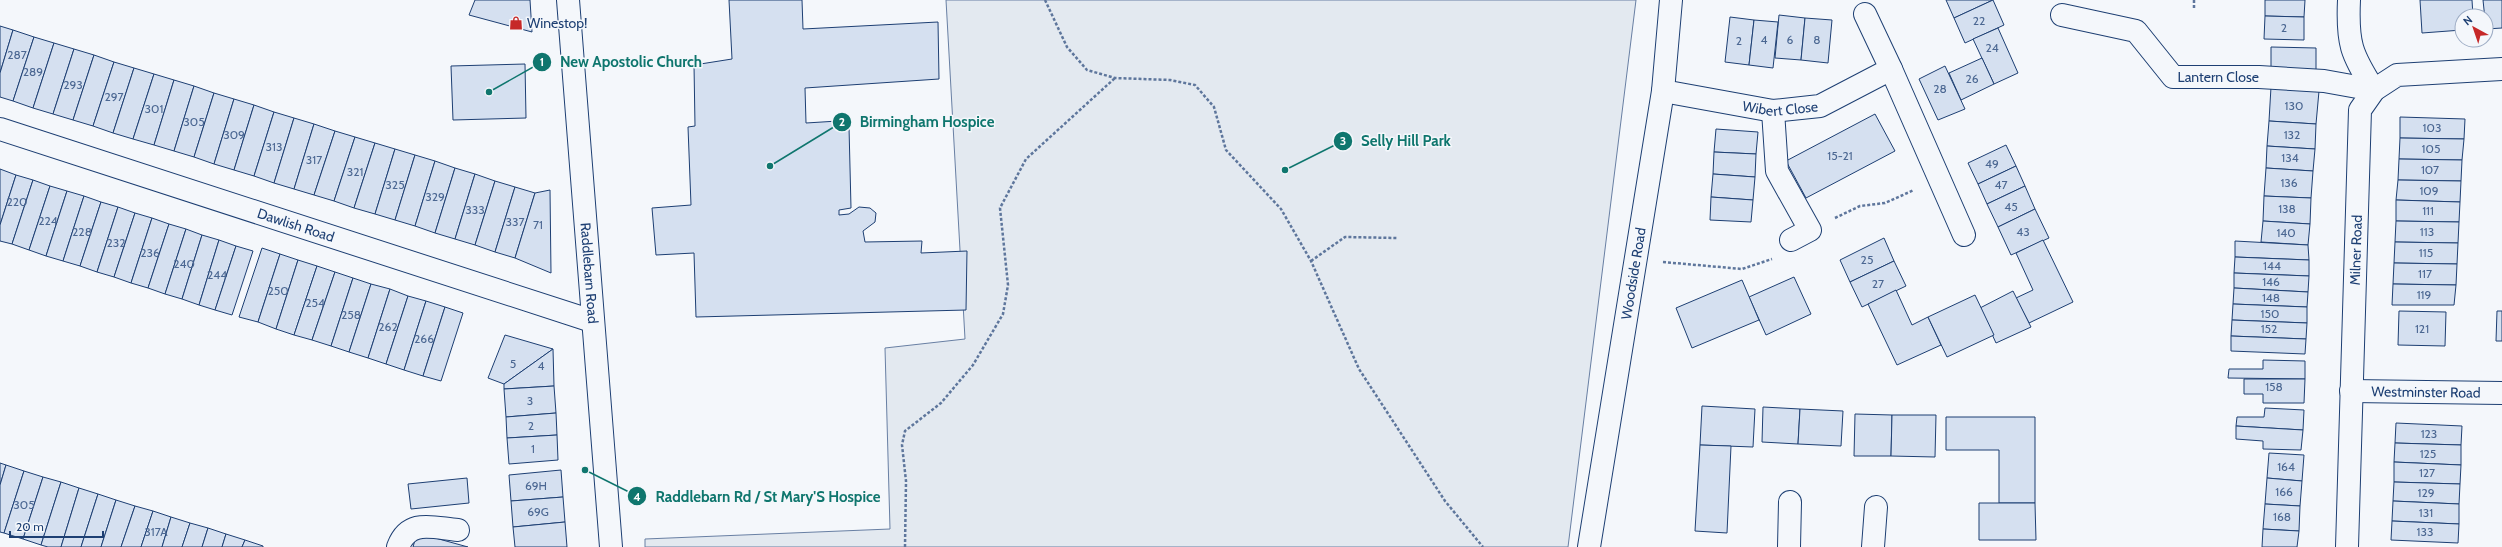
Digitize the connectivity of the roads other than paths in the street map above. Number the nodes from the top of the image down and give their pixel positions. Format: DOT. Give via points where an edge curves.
graph roads {
  1 [pos="568,0"];
  2 [pos="1671,0"];
  3 [pos="2349,0"];
  4 [pos="1865,14"];
  5 [pos="2062,15"];
  6 [pos="1891,69"];
  7 [pos="2502,69"];
  8 [pos="2374,90"];
  9 [pos="1663,91"];
  10 [pos="1773,111"];
  11 [pos="0,128"];
  12 [pos="1964,235"];
  13 [pos="1791,240"];
  14 [pos="592,321"];
  15 [pos="2351,391"];
  16 [pos="2502,393"];
  17 [pos="1790,502"];
  18 [pos="1876,507"];
  19 [pos="458,530"];
  20 [pos="398,547"];
  21 [pos="611,547"];
  22 [pos="1589,547"];
  23 [pos="1789,547"];
  24 [pos="1873,547"];
  25 [pos="2347,547"];
  1 -- 14 [label="street, Raddlebarn Road"];
  2 -- 9 [label="street, Woodside Road"];
  3 -- 8 [label="street" via="2348,32 2357,63"];
  4 -- 6 [label="street"];
  5 -- 8 [label="street, Lantern Close" via="2136,31 2173,77 2324,80"];
  6 -- 10 [label="street, Wibert Close" via="1820,106"];
  6 -- 12 [label="street"];
  7 -- 8 [label="street, Milner Road" via="2397,75"];
  8 -- 15 [label="street, Milner Road" via="2360,110 2358,129"];
  9 -- 10 [label="street, Wibert Close"];
  9 -- 22 [label="street, Woodside Road"];
  10 -- 13 [label="street" via="1777,171 1810,230"];
  11 -- 14 [label="street, Dawlish Road"];
  14 -- 21 [label="street, Raddlebarn Road"];
  15 -- 16 [label="street, Westminster Road"];
  15 -- 25 [label="street, Milner Road"];
  17 -- 23 [label="street"];
  18 -- 24 [label="street"];
  19 -- 20 [label="street" via="417,526 402,536"];
}
